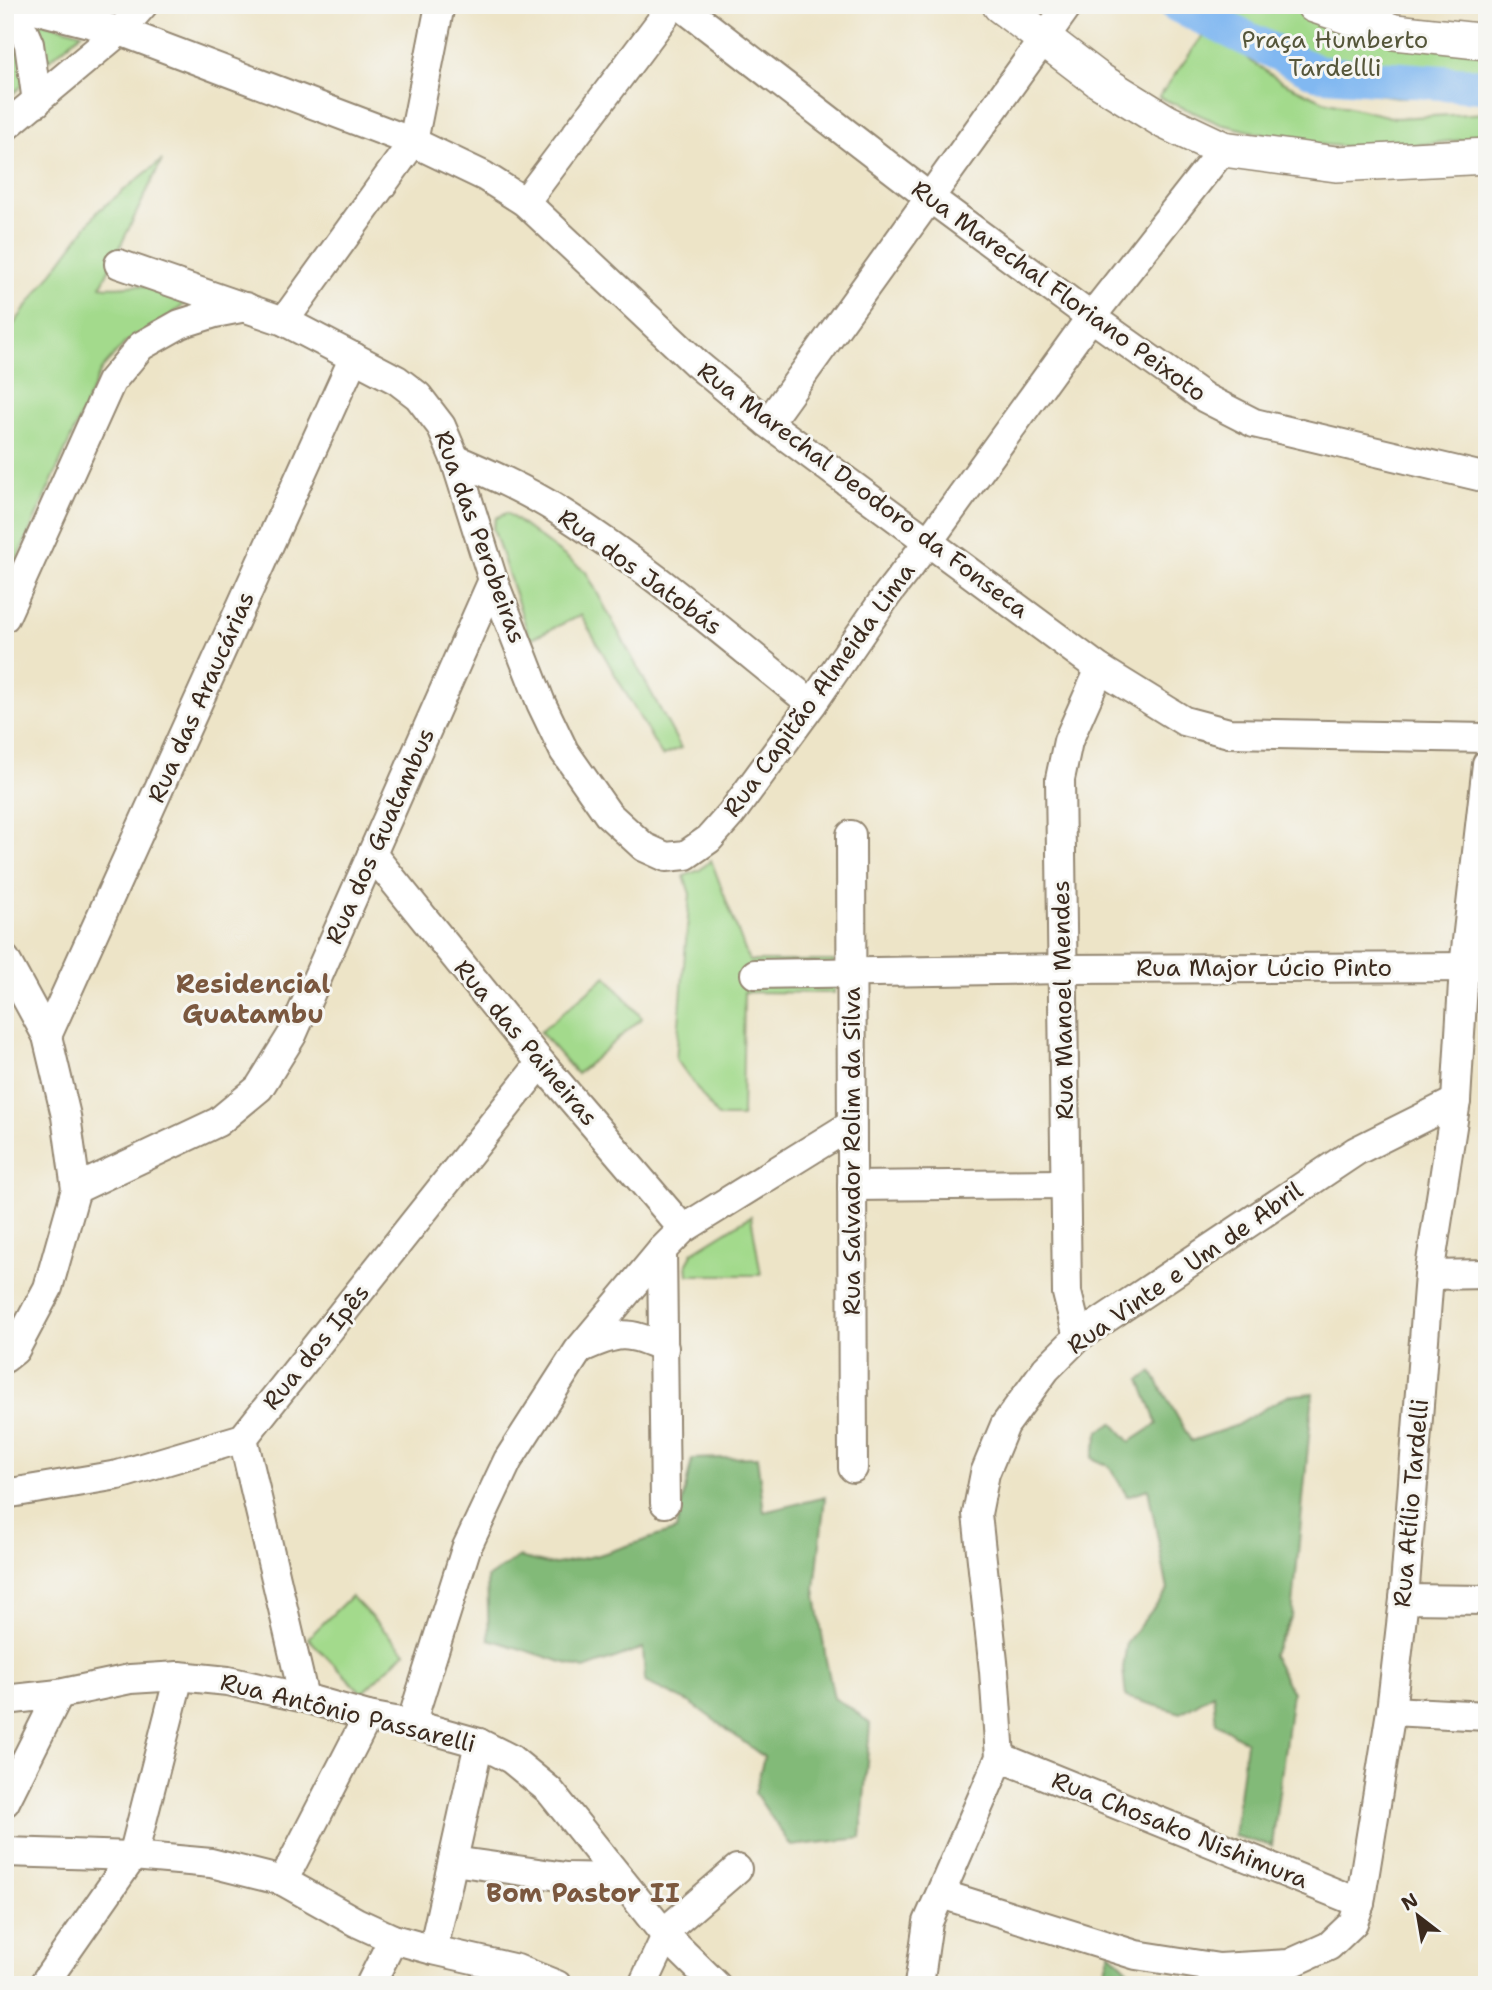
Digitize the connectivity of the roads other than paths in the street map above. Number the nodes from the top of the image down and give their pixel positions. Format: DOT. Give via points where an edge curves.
graph roads {
  1 [pos="12,5"];
  2 [pos="19,5"];
  3 [pos="143,5"];
  4 [pos="440,5"];
  5 [pos="673,5"];
  6 [pos="680,5"];
  7 [pos="1000,5"];
  8 [pos="1068,5"];
  9 [pos="1314,5"];
  10 [pos="120,31"];
  11 [pos="1044,39"];
  12 [pos="1487,42"];
  13 [pos="37,102"];
  14 [pos="5,127"];
  15 [pos="413,142"];
  16 [pos="1223,149"];
  17 [pos="1487,156"];
  18 [pos="929,197"];
  19 [pos="524,202"];
  20 [pos="119,264"];
  21 [pos="246,307"];
  22 [pos="1091,317"];
  23 [pos="284,321"];
  24 [pos="354,357"];
  25 [pos="768,423"];
  26 [pos="455,459"];
  27 [pos="1487,478"];
  28 [pos="928,542"];
  29 [pos="493,580"];
  30 [pos="5,617"];
  31 [pos="1100,669"];
  32 [pos="812,704"];
  33 [pos="1487,738"];
  34 [pos="1487,764"];
  35 [pos="850,835"];
  36 [pos="372,854"];
  37 [pos="686,855"];
  38 [pos="5,959"];
  39 [pos="1475,967"];
  40 [pos="1063,969"];
  41 [pos="851,972"];
  42 [pos="755,974"];
  43 [pos="47,1036"];
  44 [pos="541,1063"];
  45 [pos="1456,1101"];
  46 [pos="851,1125"];
  47 [pos="1066,1184"];
  48 [pos="852,1186"];
  49 [pos="76,1189"];
  50 [pos="683,1229"];
  51 [pos="662,1250"];
  52 [pos="1487,1274"];
  53 [pos="1429,1275"];
  54 [pos="1078,1337"];
  55 [pos="664,1348"];
  56 [pos="578,1351"];
  57 [pos="5,1358"];
  58 [pos="243,1438"];
  59 [pos="853,1468"];
  60 [pos="5,1494"];
  61 [pos="665,1503"];
  62 [pos="1404,1599"];
  63 [pos="1487,1600"];
  64 [pos="179,1676"];
  65 [pos="59,1694"];
  66 [pos="303,1698"];
  67 [pos="5,1700"];
  68 [pos="1391,1711"];
  69 [pos="368,1716"];
  70 [pos="1487,1716"];
  71 [pos="411,1724"];
  72 [pos="479,1743"];
  73 [pos="1000,1757"];
  74 [pos="5,1802"];
  75 [pos="5,1852"];
  76 [pos="133,1856"];
  77 [pos="453,1861"];
  78 [pos="737,1869"];
  79 [pos="619,1878"];
  80 [pos="283,1881"];
  81 [pos="941,1894"];
  82 [pos="1360,1903"];
  83 [pos="664,1935"];
  84 [pos="393,1939"];
  85 [pos="433,1950"];
  86 [pos="516,1977"];
  87 [pos="43,1985"];
  88 [pos="370,1985"];
  89 [pos="557,1985"];
  90 [pos="643,1985"];
  91 [pos="716,1985"];
  92 [pos="919,1985"];
  1 -- 13 [label="street" via="29,44"];
  2 -- 10 [label="street, Rua Marechal Deodoro da Fonseca"];
  3 -- 10 [label="street"];
  4 -- 15 [label="street"];
  5 -- 19 [label="street"];
  6 -- 18 [label="street, Rua Marechal Floriano Peixoto"];
  7 -- 11 [label="main road"];
  8 -- 11 [label="street"];
  9 -- 12 [label="main road" via="1395,32"];
  10 -- 13 [label="street"];
  10 -- 15 [label="street, Rua Marechal Deodoro da Fonseca"];
  11 -- 16 [label="main road" via="1140,106"];
  11 -- 18 [label="street"];
  13 -- 14 [label="street"];
  15 -- 19 [label="street, Rua Marechal Deodoro da Fonseca" via="484,176"];
  15 -- 23 [label="street"];
  16 -- 17 [label="main road" via="1336,164"];
  16 -- 22 [label="street, Rua Capitão Almeida Lima"];
  18 -- 22 [label="street, Rua Marechal Floriano Peixoto"];
  18 -- 25 [label="street"];
  19 -- 25 [label="street, Rua Marechal Deodoro da Fonseca" via="697,364"];
  20 -- 21 [label="street, Rua das Perobeiras"];
  21 -- 23 [label="street, Rua das Perobeiras"];
  21 -- 30 [label="street" via="180,324 141,346 111,382"];
  22 -- 27 [label="street, Rua Marechal Floriano Peixoto" via="1205,398 1254,423"];
  22 -- 28 [label="street, Rua Capitão Almeida Lima"];
  23 -- 24 [label="street, Rua das Perobeiras"];
  24 -- 26 [label="street, Rua das Perobeiras" via="418,396 441,426"];
  24 -- 43 [label="street, Rua das Araucárias"];
  25 -- 28 [label="street, Rua Marechal Deodoro da Fonseca"];
  26 -- 29 [label="street, Rua das Perobeiras"];
  26 -- 32 [label="street, Rua dos Jatobás" via="555,509 634,562"];
  28 -- 31 [label="street, Rua Marechal Deodoro da Fonseca"];
  28 -- 32 [label="street, Rua Capitão Almeida Lima"];
  29 -- 36 [label="street, Rua dos Guatambus"];
  29 -- 37 [label="street, Rua das Perobeiras" via="564,751 608,814 644,847 666,856"];
  31 -- 33 [label="street, Rua Marechal Deodoro da Fonseca" via="1184,721 1229,733"];
  31 -- 40 [label="street, Rua Manoel Mendes" via="1068,741 1060,779"];
  32 -- 37 [label="street, Rua Capitão Almeida Lima" via="731,814 709,839"];
  34 -- 39 [label="street, Rua Atílio Tardelli"];
  35 -- 41 [label="street, Rua Salvador Rolim da Silva"];
  36 -- 44 [label="street, Rua das Paineiras"];
  36 -- 49 [label="street, Rua dos Guatambus" via="292,1035 259,1088 218,1122"];
  38 -- 43 [label="street"];
  39 -- 40 [label="street, Rua Major Lúcio Pinto"];
  39 -- 45 [label="street, Rua Atílio Tardelli"];
  40 -- 41 [label="street, Rua Major Lúcio Pinto"];
  40 -- 47 [label="street, Rua Manoel Mendes"];
  41 -- 42 [label="street, Rua Major Lúcio Pinto"];
  41 -- 46 [label="street, Rua Salvador Rolim da Silva"];
  43 -- 49 [label="street" via="66,1116"];
  44 -- 50 [label="street, Rua das Paineiras"];
  44 -- 58 [label="street, Rua dos Ipês"];
  45 -- 53 [label="street, Rua Atílio Tardelli"];
  45 -- 54 [label="street, Rua Vinte e Um de Abril" via="1356,1151"];
  46 -- 48 [label="street, Rua Salvador Rolim da Silva"];
  46 -- 50 [label="street"];
  47 -- 48 [label="street"];
  47 -- 54 [label="street, Rua Manoel Mendes" via="1067,1293"];
  48 -- 59 [label="street, Rua Salvador Rolim da Silva"];
  49 -- 57 [label="street" via="48,1288 15,1350"];
  50 -- 51 [label="street"];
  51 -- 55 [label="street"];
  51 -- 56 [label="street"];
  52 -- 53 [label="street"];
  53 -- 62 [label="street, Rua Atílio Tardelli"];
  54 -- 73 [label="street, Rua Vinte e Um de Abril" via="1046,1369 1005,1425 985,1473 977,1514"];
  55 -- 56 [label="street" via="642,1337 620,1334"];
  55 -- 61 [label="street"];
  56 -- 71 [label="street" via="509,1460 466,1549"];
  58 -- 60 [label="street" via="118,1475"];
  58 -- 66 [label="street"];
  62 -- 63 [label="street"];
  62 -- 68 [label="street, Rua Atílio Tardelli"];
  64 -- 65 [label="street, Rua Antônio Passarelli" via="130,1679"];
  64 -- 66 [label="street, Rua Antônio Passarelli" via="228,1681"];
  64 -- 76 [label="street"];
  65 -- 67 [label="street, Rua Antônio Passarelli"];
  65 -- 74 [label="street"];
  66 -- 69 [label="street, Rua Antônio Passarelli"];
  68 -- 70 [label="street"];
  68 -- 82 [label="street, Rua Atílio Tardelli"];
  69 -- 71 [label="street, Rua Antônio Passarelli"];
  69 -- 80 [label="street"];
  71 -- 72 [label="street, Rua Antônio Passarelli"];
  72 -- 77 [label="street"];
  72 -- 79 [label="street, Rua Antônio Passarelli" via="511,1759 549,1790"];
  73 -- 81 [label="street, Rua Vinte e Um de Abril"];
  73 -- 82 [label="street, Rua Chosako Nishimura"];
  75 -- 76 [label="street"];
  76 -- 80 [label="street" via="211,1863"];
  76 -- 87 [label="street"];
  77 -- 79 [label="street" via="566,1877"];
  77 -- 85 [label="street"];
  78 -- 83 [label="street"];
  79 -- 83 [label="street, Rua Antônio Passarelli"];
  80 -- 84 [label="street"];
  81 -- 82 [label="street" via="1136,1955 1219,1968 1289,1964 1329,1946 1353,1923"];
  81 -- 92 [label="street, Rua Vinte e Um de Abril" via="928,1922"];
  83 -- 90 [label="street"];
  83 -- 91 [label="street, Rua Antônio Passarelli"];
  84 -- 85 [label="street"];
  84 -- 88 [label="street"];
  85 -- 86 [label="street"];
  86 -- 89 [label="street"];
}
